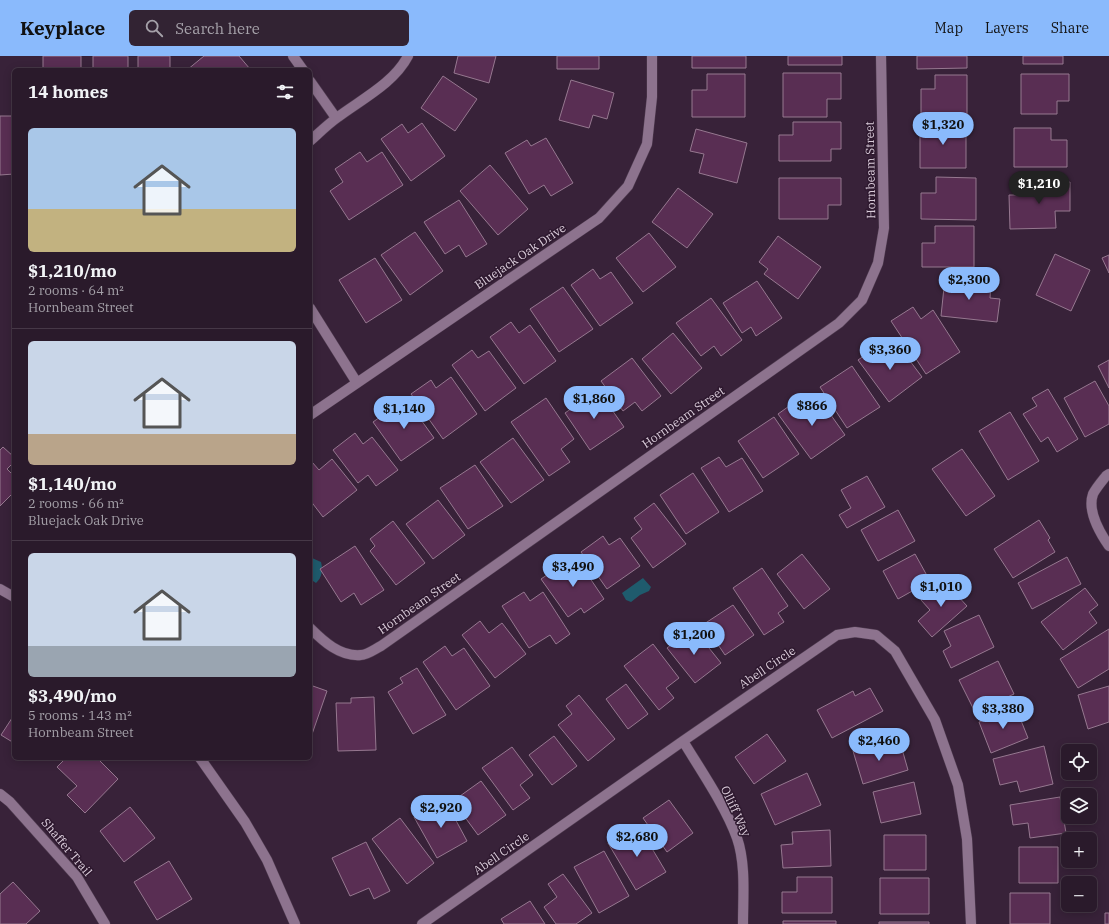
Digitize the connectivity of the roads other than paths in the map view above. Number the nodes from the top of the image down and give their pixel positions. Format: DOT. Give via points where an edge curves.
graph roads {
  1 [pos="293,56"];
  2 [pos="408,56"];
  3 [pos="652,56"];
  4 [pos="881,56"];
  5 [pos="301,68"];
  6 [pos="312,84"];
  7 [pos="336,118"];
  8 [pos="312,140"];
  9 [pos="312,311"];
  10 [pos="357,383"];
  11 [pos="312,414"];
  12 [pos="1109,474"];
  13 [pos="1109,546"];
  14 [pos="0,589"];
  15 [pos="12,596"];
  16 [pos="312,630"];
  17 [pos="682,741"];
  18 [pos="201,760"];
  19 [pos="0,794"];
  20 [pos="105,924"];
  21 [pos="295,924"];
  22 [pos="422,924"];
  23 [pos="743,924"];
  24 [pos="971,924"];
  1 -- 5 [label="street"];
  2 -- 7 [label="street" via="404,64 383,85"];
  3 -- 10 [label="street, Bluejack Oak Drive" via="652,97 647,144 628,186 599,218"];
  4 -- 16 [label="street, Hornbeam Street" via="884,228 878,263 862,300 844,318 381,646 362,655 343,652 325,643"];
  6 -- 7 [label="street"];
  7 -- 8 [label="street"];
  9 -- 10 [label="street"];
  10 -- 11 [label="street, Bluejack Oak Drive"];
  12 -- 13 [label="street" via="1093,494 1097,529"];
  14 -- 15 [label="street"];
  17 -- 22 [label="street, Abell Circle"];
  17 -- 23 [label="street, Olliff Way" via="719,802 737,838 742,868"];
  17 -- 24 [label="street, Abell Circle" via="836,635 855,632 876,635 895,651 935,720 958,785 967,839"];
  18 -- 21 [label="street" via="245,822 267,860"];
  19 -- 20 [label="street, Shaffer Trail" via="77,877"];
}
